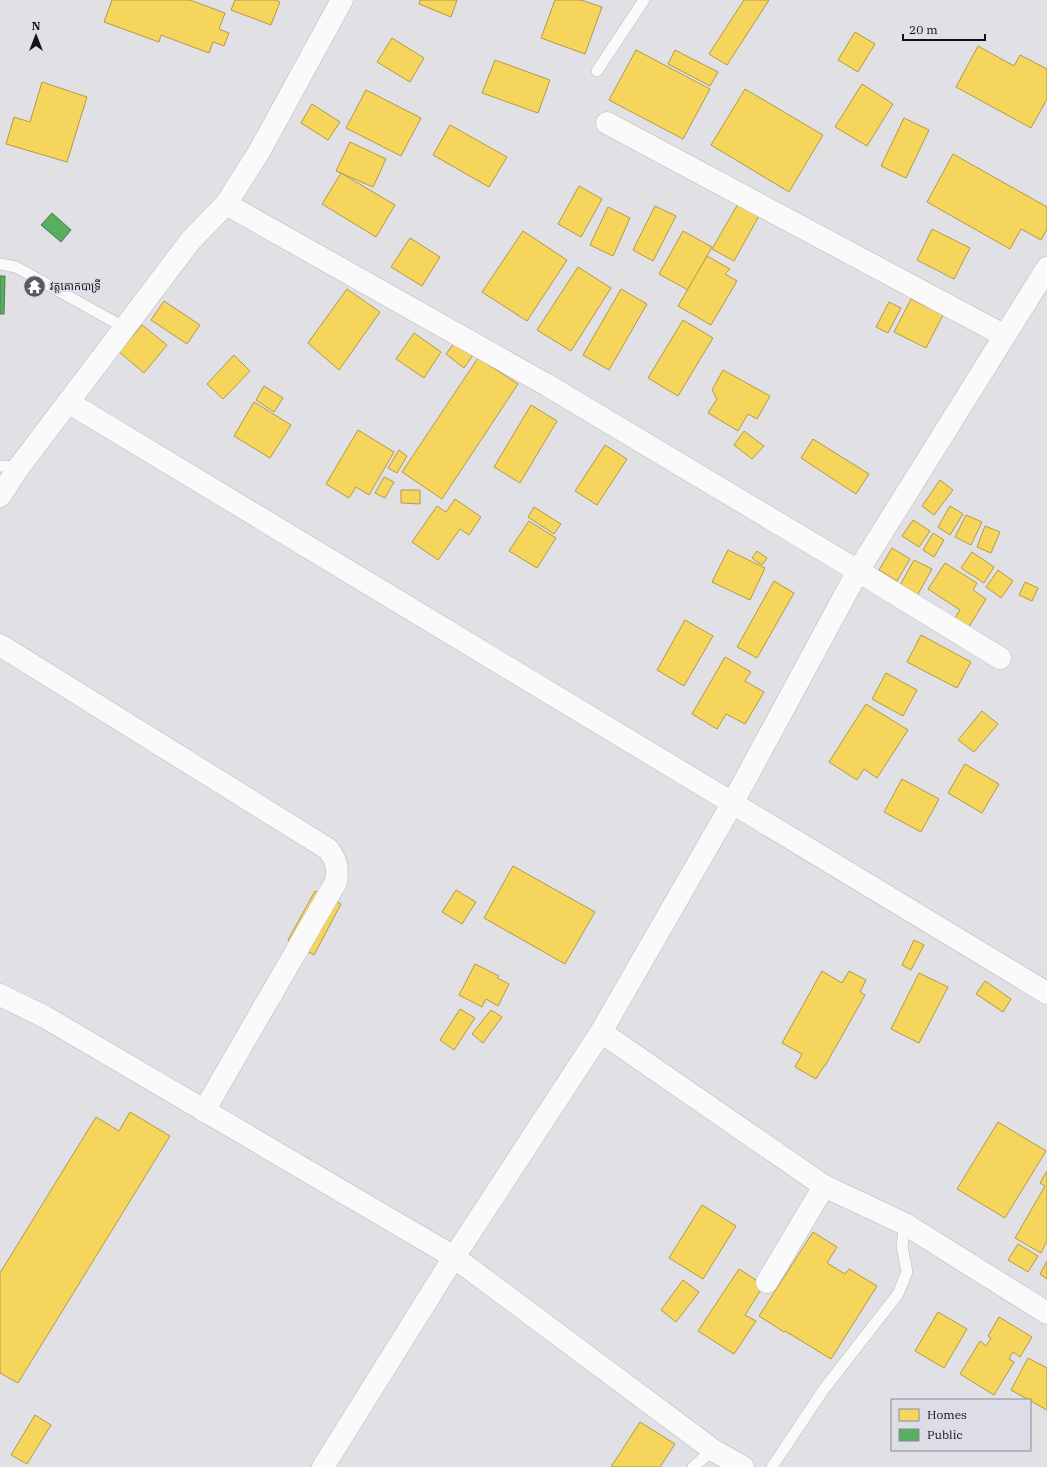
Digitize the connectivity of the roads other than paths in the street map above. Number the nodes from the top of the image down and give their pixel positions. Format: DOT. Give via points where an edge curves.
graph roads {
  1 [pos="342,0"];
  2 [pos="644,0"];
  3 [pos="597,71"];
  4 [pos="607,124"];
  5 [pos="226,204"];
  6 [pos="0,264"];
  7 [pos="1047,268"];
  8 [pos="125,328"];
  9 [pos="1005,336"];
  10 [pos="68,402"];
  11 [pos="9,466"];
  12 [pos="0,496"];
  13 [pos="858,571"];
  14 [pos="0,645"];
  15 [pos="1000,658"];
  16 [pos="732,804"];
  17 [pos="1047,993"];
  18 [pos="0,995"];
  19 [pos="601,1032"];
  20 [pos="204,1111"];
  21 [pos="824,1186"];
  22 [pos="905,1224"];
  23 [pos="454,1257"];
  24 [pos="767,1282"];
  25 [pos="1047,1313"];
  26 [pos="714,1450"];
  27 [pos="323,1467"];
  28 [pos="694,1467"];
  29 [pos="743,1467"];
  30 [pos="772,1467"];
  1 -- 5 [label="street" via="259,152"];
  2 -- 3 [label="lane"];
  4 -- 9 [label="street"];
  5 -- 8 [label="street" via="191,240"];
  5 -- 13 [label="street" via="547,385"];
  6 -- 8 [label="lane" via="16,267"];
  7 -- 9 [label="street"];
  8 -- 10 [label="street"];
  9 -- 13 [label="street"];
  10 -- 11 [label="street"];
  10 -- 16 [label="street"];
  11 -- 12 [label="street"];
  13 -- 15 [label="street"];
  13 -- 16 [label="street"];
  14 -- 20 [label="street" via="328,849 334,857 338,868 336,882"];
  16 -- 17 [label="street"];
  16 -- 19 [label="street"];
  18 -- 20 [label="street" via="45,1017"];
  19 -- 21 [label="street"];
  19 -- 23 [label="street"];
  20 -- 23 [label="street"];
  21 -- 22 [label="street"];
  21 -- 24 [label="street"];
  22 -- 25 [label="street"];
  22 -- 30 [label="lane" via="902,1246 907,1272 898,1294 824,1389"];
  23 -- 26 [label="street"];
  23 -- 27 [label="street"];
  26 -- 28 [label="lane"];
  26 -- 29 [label="street"];
}
